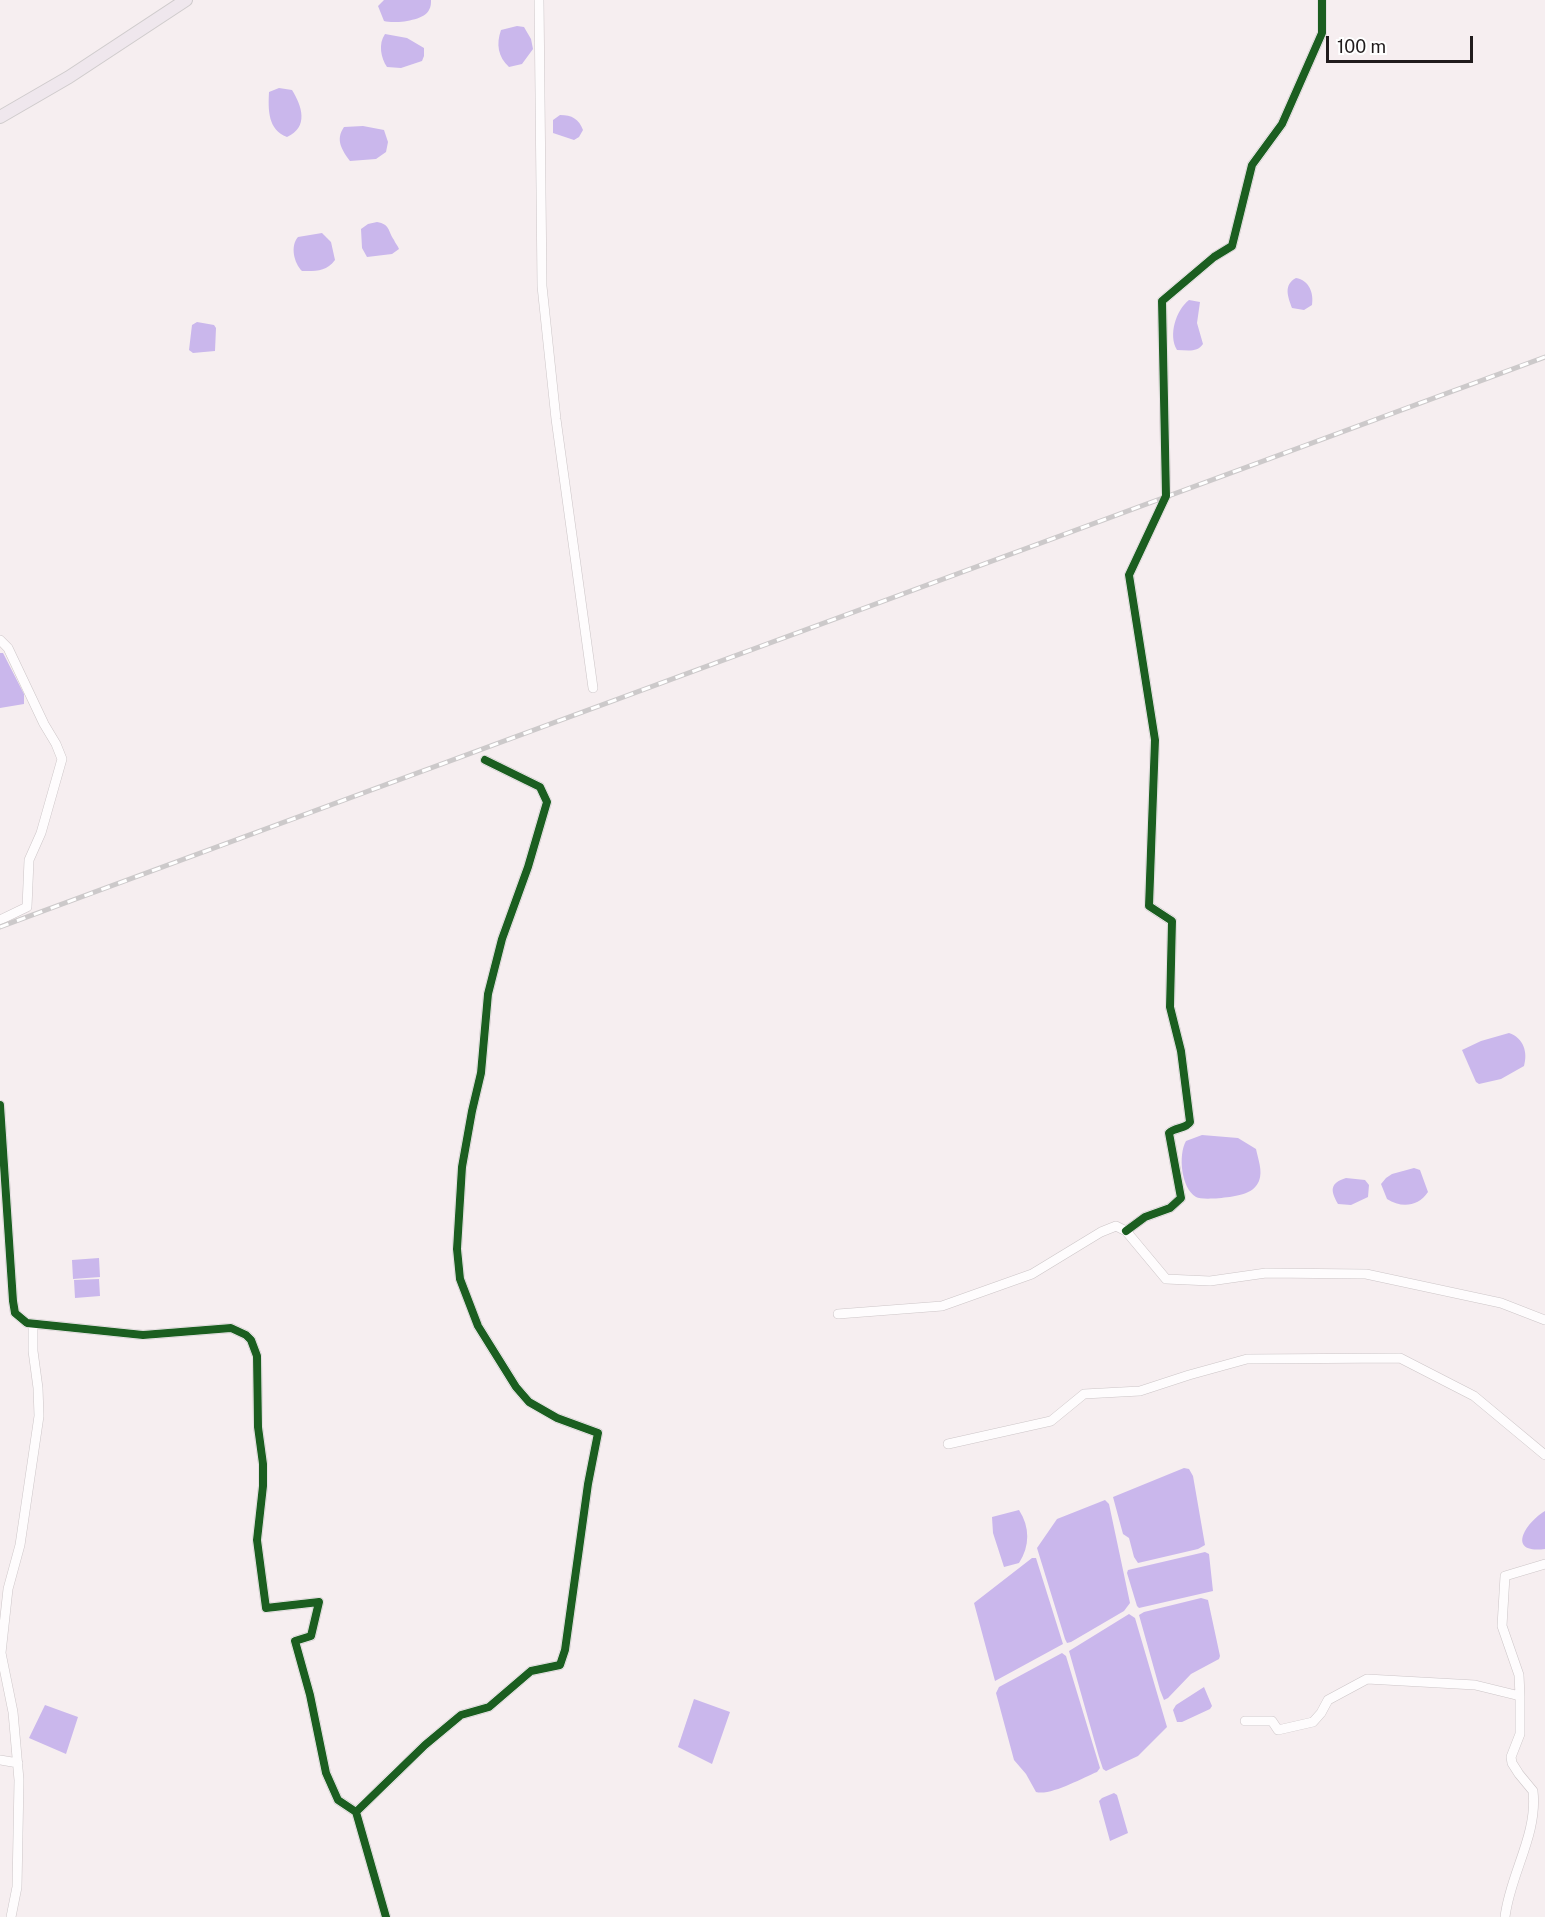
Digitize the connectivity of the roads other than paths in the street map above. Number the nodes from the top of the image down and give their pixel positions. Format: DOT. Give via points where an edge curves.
graph roads {
  1 [pos="186,0"];
  2 [pos="539,0"];
  3 [pos="1322,0"];
  4 [pos="0,117"];
  5 [pos="0,640"];
  6 [pos="593,688"];
  7 [pos="485,760"];
  8 [pos="0,920"];
  9 [pos="0,1105"];
  10 [pos="1126,1231"];
  11 [pos="838,1314"];
  12 [pos="1545,1320"];
  13 [pos="33,1324"];
  14 [pos="948,1444"];
  15 [pos="1545,1455"];
  16 [pos="1545,1564"];
  17 [pos="1520,1696"];
  18 [pos="1245,1721"];
  19 [pos="0,1760"];
  20 [pos="18,1762"];
  21 [pos="356,1812"];
  22 [pos="11,1917"];
  23 [pos="386,1917"];
  24 [pos="1506,1917"];
  1 -- 4 [label="main road"];
  2 -- 6 [label="street" via="542,286"];
  3 -- 10 [label="street" via="1322,33 1282,124 1252,165 1232,246 1162,301 1166,496 1129,575 1155,740 1149,906 1172,921 1170,1007 1182,1051 1190,1122 1169,1133 1181,1198"];
  5 -- 8 [label="street" via="8,648 62,759 41,833 29,860 27,908"];
  7 -- 21 [label="street" via="540,787 547,802 488,994 481,1073 462,1167 457,1249 460,1279 478,1326 529,1402 557,1418 598,1433 560,1665 531,1671 489,1707 461,1715 425,1744"];
  9 -- 13 [label="street" via="12,1301 18,1317"];
  10 -- 11 [label="street" via="1116,1227 1101,1232 1032,1274 942,1306"];
  10 -- 12 [label="street" via="1166,1279 1209,1281 1266,1272 1366,1274 1501,1303"];
  13 -- 20 [label="street" via="39,1416 20,1545 8,1589 1,1653"];
  13 -- 21 [label="street" via="134,1335 231,1328 251,1340 256,1356 263,1464 257,1540 267,1608 319,1602 311,1636 294,1641 326,1773 338,1800"];
  14 -- 15 [label="street" via="1052,1421 1090,1392 1140,1391 1247,1359 1400,1358 1474,1396"];
  16 -- 17 [label="street" via="1505,1576 1502,1626 1519,1675"];
  17 -- 18 [label="street" via="1475,1686 1366,1679 1328,1700 1313,1722 1278,1730 1272,1721"];
  17 -- 24 [label="street" via="1520,1734 1511,1757 1534,1796 1525,1852 1515,1875"];
  19 -- 20 [label="street"];
  20 -- 22 [label="street" via="17,1887"];
  21 -- 23 [label="street"];
}
